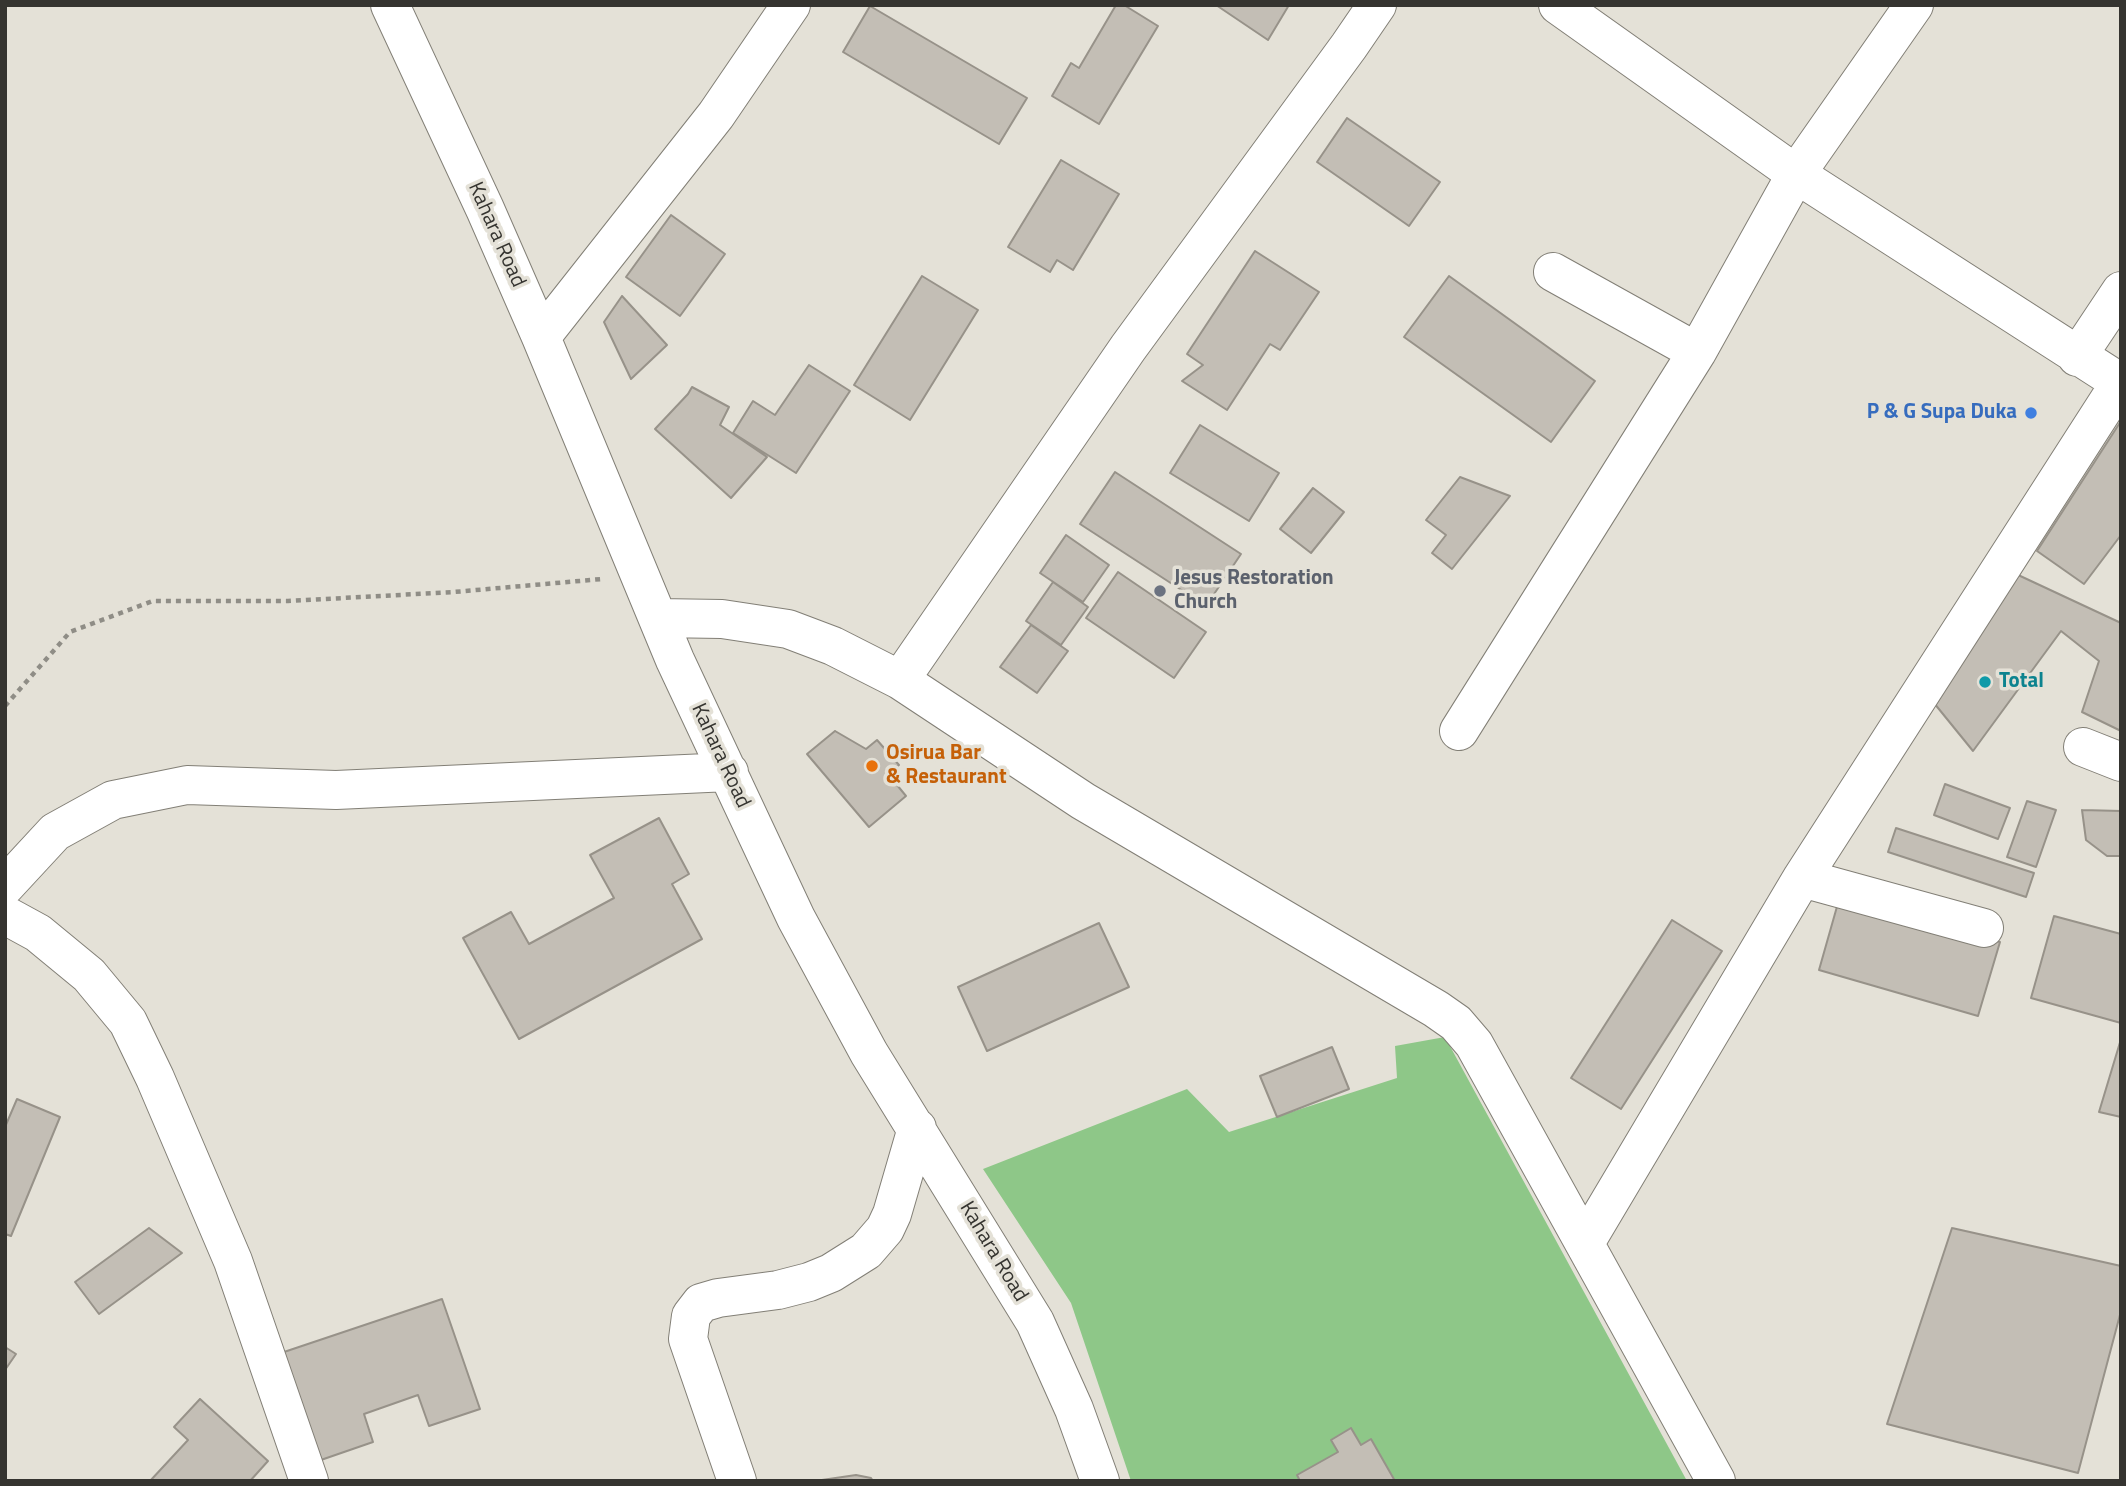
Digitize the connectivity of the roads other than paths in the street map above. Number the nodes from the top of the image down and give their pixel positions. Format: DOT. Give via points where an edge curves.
graph roads {
  1 [pos="390,5"];
  2 [pos="791,5"];
  3 [pos="1377,5"];
  4 [pos="1558,5"];
  5 [pos="1914,5"];
  6 [pos="1796,174"];
  7 [pos="1553,272"];
  8 [pos="2121,291"];
  9 [pos="541,337"];
  10 [pos="1697,352"];
  11 [pos="2077,357"];
  12 [pos="2121,383"];
  13 [pos="657,618"];
  14 [pos="900,680"];
  15 [pos="1459,731"];
  16 [pos="2083,747"];
  17 [pos="2121,762"];
  18 [pos="729,772"];
  19 [pos="1802,878"];
  20 [pos="5,886"];
  21 [pos="5,915"];
  22 [pos="1984,928"];
  23 [pos="917,1128"];
  24 [pos="1585,1243"];
  25 [pos="309,1481"];
  26 [pos="737,1481"];
  27 [pos="1100,1481"];
  28 [pos="1716,1481"];
  1 -- 9 [label="street, Kahara Road"];
  2 -- 9 [label="street" via="716,115"];
  3 -- 14 [label="street" via="1128,348"];
  4 -- 6 [label="street"];
  5 -- 6 [label="street"];
  6 -- 10 [label="street"];
  6 -- 11 [label="street"];
  7 -- 10 [label="street"];
  8 -- 11 [label="street"];
  9 -- 13 [label="street, Kahara Road"];
  10 -- 15 [label="street"];
  11 -- 12 [label="street"];
  12 -- 19 [label="street"];
  13 -- 14 [label="street" via="722,619 788,629"];
  13 -- 18 [label="street, Kahara Road"];
  14 -- 24 [label="street" via="1083,801 1456,1023 1474,1044"];
  16 -- 17 [label="street"];
  18 -- 20 [label="street" via="336,790 187,785 113,800 55,832"];
  18 -- 23 [label="street, Kahara Road" via="826,976"];
  19 -- 22 [label="street"];
  19 -- 24 [label="street"];
  21 -- 25 [label="street" via="38,933 89,975 128,1022 233,1261"];
  23 -- 26 [label="street" via="892,1214 866,1251 808,1282 718,1298 701,1303 691,1316 688,1339"];
  23 -- 27 [label="street, Kahara Road" via="1035,1322"];
  24 -- 28 [label="street"];
}
